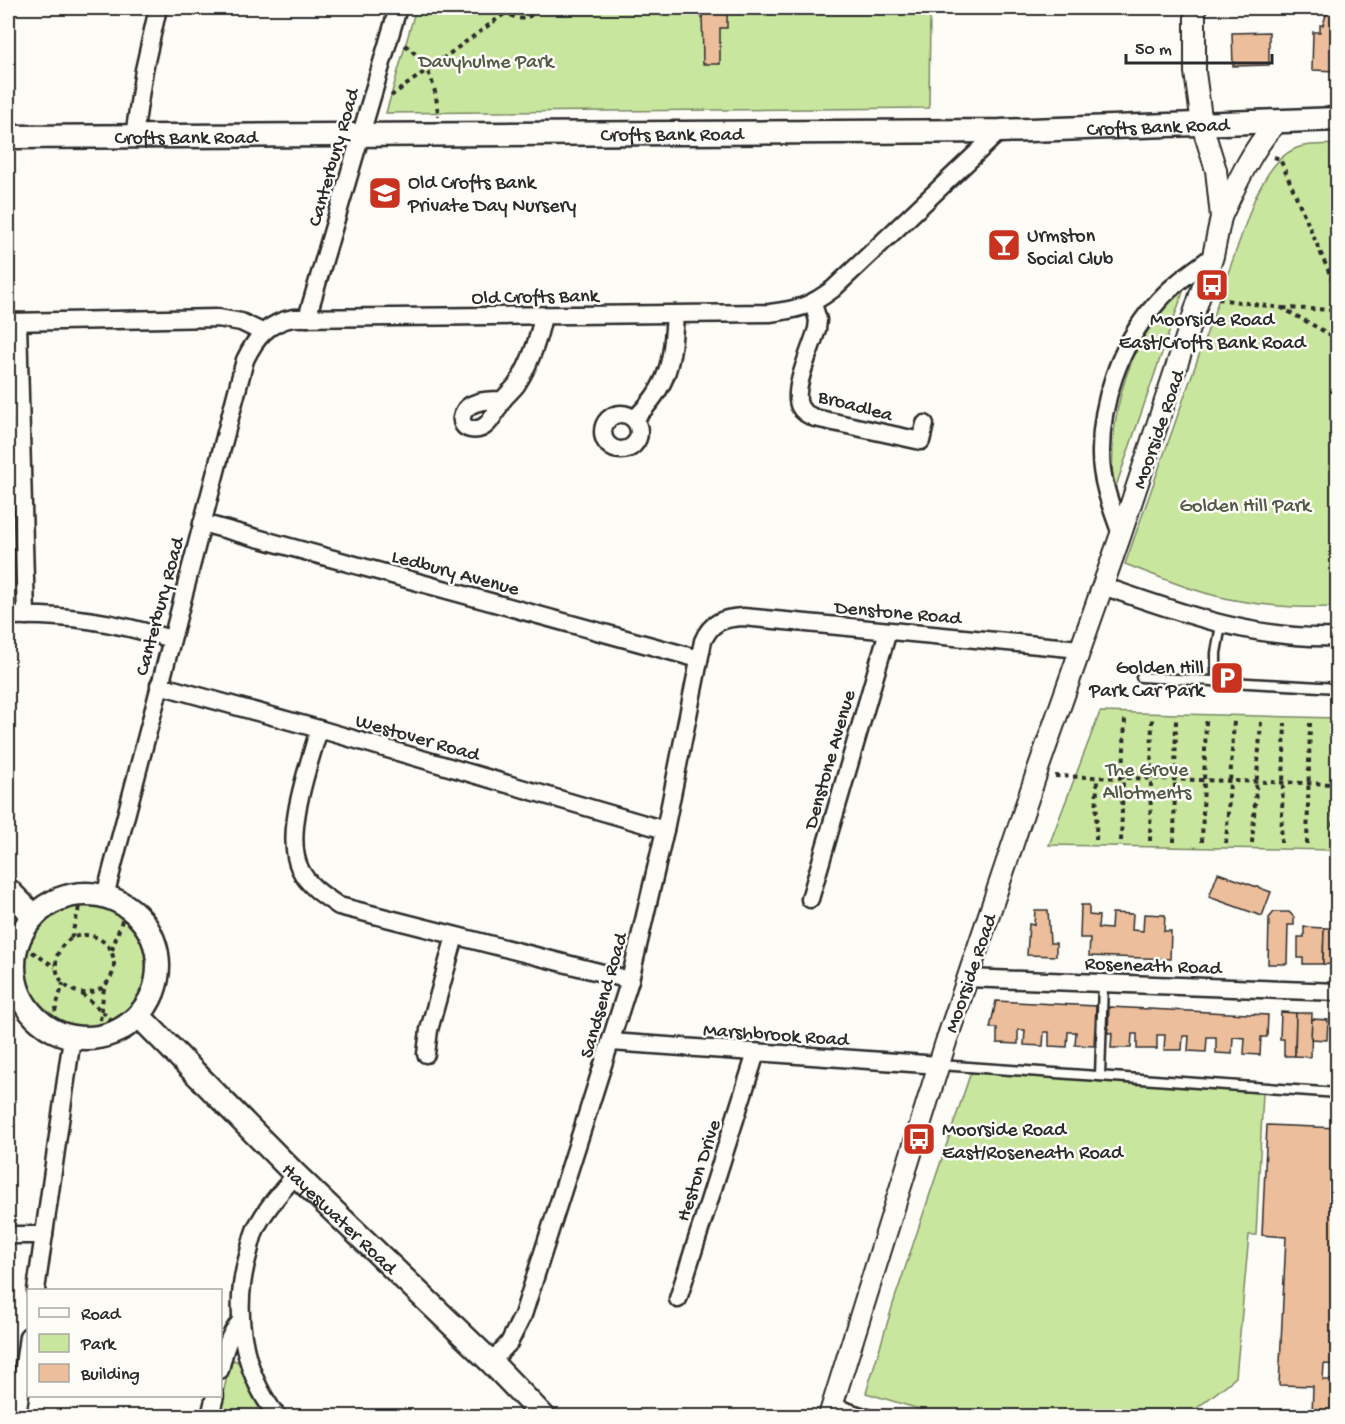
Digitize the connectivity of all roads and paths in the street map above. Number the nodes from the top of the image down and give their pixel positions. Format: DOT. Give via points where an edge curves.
graph roads {
  1 [pos="158,8"];
  2 [pos="398,8"];
  3 [pos="537,8"];
  4 [pos="1195,8"];
  5 [pos="506,10"];
  6 [pos="389,38"];
  7 [pos="428,71"];
  8 [pos="367,113"];
  9 [pos="1338,119"];
  10 [pos="1278,122"];
  11 [pos="1202,125"];
  12 [pos="1000,131"];
  13 [pos="360,135"];
  14 [pos="436,135"];
  15 [pos="134,136"];
  16 [pos="8,137"];
  17 [pos="1257,150"];
  18 [pos="1221,217"];
  19 [pos="1214,256"];
  20 [pos="1338,293"];
  21 [pos="1202,296"];
  22 [pos="813,304"];
  23 [pos="1282,308"];
  24 [pos="1338,310"];
  25 [pos="675,314"];
  26 [pos="543,316"];
  27 [pos="307,318"];
  28 [pos="13,322"];
  29 [pos="262,332"];
  30 [pos="1338,339"];
  31 [pos="502,400"];
  32 [pos="634,419"];
  33 [pos="925,424"];
  34 [pos="202,523"];
  35 [pos="1121,534"];
  36 [pos="1103,586"];
  37 [pos="26,615"];
  38 [pos="8,616"];
  39 [pos="713,625"];
  40 [pos="1221,625"];
  41 [pos="888,631"];
  42 [pos="1338,637"];
  43 [pos="171,639"];
  44 [pos="1080,649"];
  45 [pos="699,659"];
  46 [pos="1141,677"];
  47 [pos="1216,682"];
  48 [pos="159,685"];
  49 [pos="1338,687"];
  50 [pos="1125,718"];
  51 [pos="1152,719"];
  52 [pos="1176,719"];
  53 [pos="1206,721"];
  54 [pos="1234,721"];
  55 [pos="1261,722"];
  56 [pos="1285,723"];
  57 [pos="1310,723"];
  58 [pos="319,729"];
  59 [pos="1338,754"];
  60 [pos="1036,775"];
  61 [pos="1097,777"];
  62 [pos="1123,778"];
  63 [pos="1150,779"];
  64 [pos="1175,780"];
  65 [pos="1204,780"];
  66 [pos="1230,781"];
  67 [pos="1256,782"];
  68 [pos="1283,783"];
  69 [pos="1308,784"];
  70 [pos="1336,784"];
  71 [pos="665,830"];
  72 [pos="1096,840"];
  73 [pos="1121,841"];
  74 [pos="1150,841"];
  75 [pos="1174,842"];
  76 [pos="1202,842"];
  77 [pos="1226,843"];
  78 [pos="1252,843"];
  79 [pos="1281,843"];
  80 [pos="1307,844"];
  81 [pos="1332,844"];
  82 [pos="8,890"];
  83 [pos="82,893"];
  84 [pos="105,896"];
  85 [pos="810,899"];
  86 [pos="127,906"];
  87 [pos="33,915"];
  88 [pos="455,936"];
  89 [pos="71,938"];
  90 [pos="17,942"];
  91 [pos="112,951"];
  92 [pos="56,968"];
  93 [pos="967,978"];
  94 [pos="630,980"];
  95 [pos="63,983"];
  96 [pos="1103,983"];
  97 [pos="104,987"];
  98 [pos="1338,992"];
  99 [pos="82,993"];
  100 [pos="13,994"];
  101 [pos="100,1010"];
  102 [pos="130,1023"];
  103 [pos="50,1029"];
  104 [pos="72,1038"];
  105 [pos="98,1038"];
  106 [pos="611,1042"];
  107 [pos="756,1053"];
  108 [pos="426,1054"];
  109 [pos="939,1065"];
  110 [pos="1100,1076"];
  111 [pos="1338,1093"];
  112 [pos="296,1175"];
  113 [pos="8,1235"];
  114 [pos="44,1235"];
  115 [pos="36,1289"];
  116 [pos="678,1299"];
  117 [pos="240,1322"];
  118 [pos="27,1343"];
  119 [pos="491,1362"];
  120 [pos="222,1363"];
  121 [pos="215,1397"];
  122 [pos="831,1409"];
  123 [pos="17,1416"];
  124 [pos="210,1416"];
  125 [pos="277,1416"];
  126 [pos="543,1416"];
  127 [pos="874,1416"];
  1 -- 15 [label="street"];
  2 -- 6 [label="street, Canterbury Road"];
  3 -- 5 [label="path" via="522,19"];
  4 -- 11 [label="street, Moorside Road" via="1195,72"];
  5 -- 7 [label="path"];
  6 -- 7 [label="path" via="407,47"];
  6 -- 8 [label="street, Canterbury Road"];
  7 -- 8 [label="path"];
  7 -- 14 [label="path" via="435,84"];
  8 -- 13 [label="street, Canterbury Road"];
  9 -- 10 [label="main road, Crofts Bank Road"];
  10 -- 11 [label="main road, Crofts Bank Road"];
  10 -- 17 [label="street, Moorside Road"];
  11 -- 12 [label="main road, Crofts Bank Road"];
  11 -- 18 [label="street, Moorside Road" via="1216,170"];
  12 -- 14 [label="main road, Crofts Bank Road"];
  12 -- 22 [label="street, Old Crofts Bank"];
  13 -- 14 [label="main road, Crofts Bank Road"];
  13 -- 15 [label="main road, Crofts Bank Road"];
  13 -- 27 [label="street, Canterbury Road"];
  15 -- 16 [label="main road, Crofts Bank Road"];
  17 -- 18 [label="street, Moorside Road"];
  17 -- 20 [label="path" via="1280,159"];
  18 -- 19 [label="street, Moorside Road"];
  19 -- 21 [label="street, Moorside Road"];
  19 -- 35 [label="street, Moorside Road" via="1154,305 1125,351 1115,376 1102,431 1101,456"];
  21 -- 23 [label="path"];
  21 -- 35 [label="street, Moorside Road"];
  22 -- 25 [label="street, Old Crofts Bank" via="770,313"];
  22 -- 33 [label="street, Broadlea" via="817,329 797,394 799,406 815,418 921,441"];
  23 -- 24 [label="path"];
  23 -- 30 [label="path"];
  25 -- 26 [label="street, Old Crofts Bank"];
  25 -- 32 [label="street" via="673,347 665,377 648,406"];
  26 -- 27 [label="street, Old Crofts Bank"];
  26 -- 31 [label="street" via="537,346 525,371"];
  27 -- 29 [label="street, Old Crofts Bank" via="281,321"];
  28 -- 29 [label="street" via="218,318 241,322"];
  28 -- 37 [label="street"];
  29 -- 34 [label="street, Canterbury Road" via="245,360"];
  34 -- 43 [label="street, Canterbury Road"];
  34 -- 45 [label="street, Ledbury Avenue"];
  35 -- 36 [label="street, Moorside Road"];
  36 -- 40 [label="street"];
  36 -- 44 [label="street, Moorside Road"];
  37 -- 38 [label="street"];
  37 -- 43 [label="street" via="94,620"];
  39 -- 41 [label="street, Denstone Road" via="720,620 743,617"];
  39 -- 45 [label="street, Sandsend Road" via="703,641"];
  40 -- 42 [label="street" via="1278,635"];
  40 -- 47 [label="lane"];
  41 -- 44 [label="street, Denstone Road"];
  41 -- 85 [label="street, Denstone Avenue"];
  43 -- 48 [label="street, Canterbury Road"];
  44 -- 60 [label="street, Moorside Road"];
  45 -- 71 [label="street, Sandsend Road"];
  46 -- 47 [label="lane"];
  47 -- 49 [label="lane"];
  48 -- 58 [label="street, Westover Road"];
  48 -- 84 [label="street, Canterbury Road"];
  50 -- 62 [label="path"];
  51 -- 63 [label="path"];
  52 -- 64 [label="path"];
  53 -- 65 [label="path"];
  54 -- 66 [label="path"];
  55 -- 67 [label="path"];
  56 -- 68 [label="path"];
  57 -- 69 [label="path"];
  58 -- 71 [label="street, Westover Road"];
  58 -- 88 [label="street" via="296,814 294,841 299,868 316,891 339,906"];
  59 -- 70 [label="path"];
  60 -- 61 [label="path"];
  60 -- 93 [label="street, Moorside Road"];
  61 -- 62 [label="path"];
  61 -- 72 [label="path"];
  62 -- 63 [label="path"];
  62 -- 73 [label="path"];
  63 -- 64 [label="path"];
  63 -- 74 [label="path"];
  64 -- 65 [label="path"];
  64 -- 75 [label="path"];
  65 -- 66 [label="path"];
  65 -- 76 [label="path"];
  66 -- 67 [label="path"];
  66 -- 77 [label="path"];
  67 -- 68 [label="path"];
  67 -- 78 [label="path"];
  68 -- 69 [label="path"];
  68 -- 79 [label="path"];
  69 -- 70 [label="path"];
  69 -- 80 [label="path"];
  70 -- 81 [label="path"];
  71 -- 94 [label="street, Sandsend Road"];
  82 -- 87 [label="main road"];
  83 -- 84 [label="main road"];
  83 -- 87 [label="main road" via="64,896"];
  83 -- 89 [label="path"];
  84 -- 86 [label="main road"];
  86 -- 91 [label="path"];
  86 -- 102 [label="main road" via="153,937 158,958 151,999"];
  87 -- 90 [label="main road"];
  88 -- 94 [label="street"];
  88 -- 108 [label="street"];
  89 -- 91 [label="path" via="90,934"];
  89 -- 92 [label="path" via="59,950"];
  90 -- 92 [label="path"];
  90 -- 100 [label="main road"];
  91 -- 97 [label="path" via="114,970"];
  92 -- 95 [label="path"];
  93 -- 96 [label="street, Roseneath Road"];
  93 -- 109 [label="street, Moorside Road"];
  94 -- 106 [label="street, Sandsend Road"];
  95 -- 99 [label="path"];
  95 -- 103 [label="path"];
  96 -- 98 [label="street, Roseneath Road"];
  96 -- 110 [label="lane"];
  97 -- 99 [label="path"];
  97 -- 101 [label="path"];
  99 -- 101 [label="path"];
  100 -- 103 [label="main road"];
  101 -- 102 [label="path"];
  101 -- 105 [label="path"];
  102 -- 105 [label="main road"];
  102 -- 112 [label="main road, Hayeswater Road"];
  103 -- 104 [label="main road"];
  104 -- 105 [label="main road"];
  104 -- 114 [label="street"];
  106 -- 107 [label="street, Marshbrook Road"];
  106 -- 119 [label="street, Sandsend Road" via="523,1315 509,1343"];
  107 -- 109 [label="street, Marshbrook Road"];
  107 -- 116 [label="street, Heston Drive"];
  109 -- 110 [label="lane"];
  109 -- 122 [label="street, Moorside Road"];
  110 -- 111 [label="lane"];
  112 -- 117 [label="street" via="275,1197 256,1228 241,1284"];
  112 -- 119 [label="main road, Hayeswater Road"];
  113 -- 114 [label="street"];
  114 -- 115 [label="street"];
  117 -- 120 [label="street" via="228,1341"];
  117 -- 125 [label="street" via="247,1359"];
  118 -- 123 [label="street"];
  119 -- 126 [label="main road, Hayeswater Road"];
  121 -- 124 [label="street"];
  122 -- 127 [label="lane"];
}
